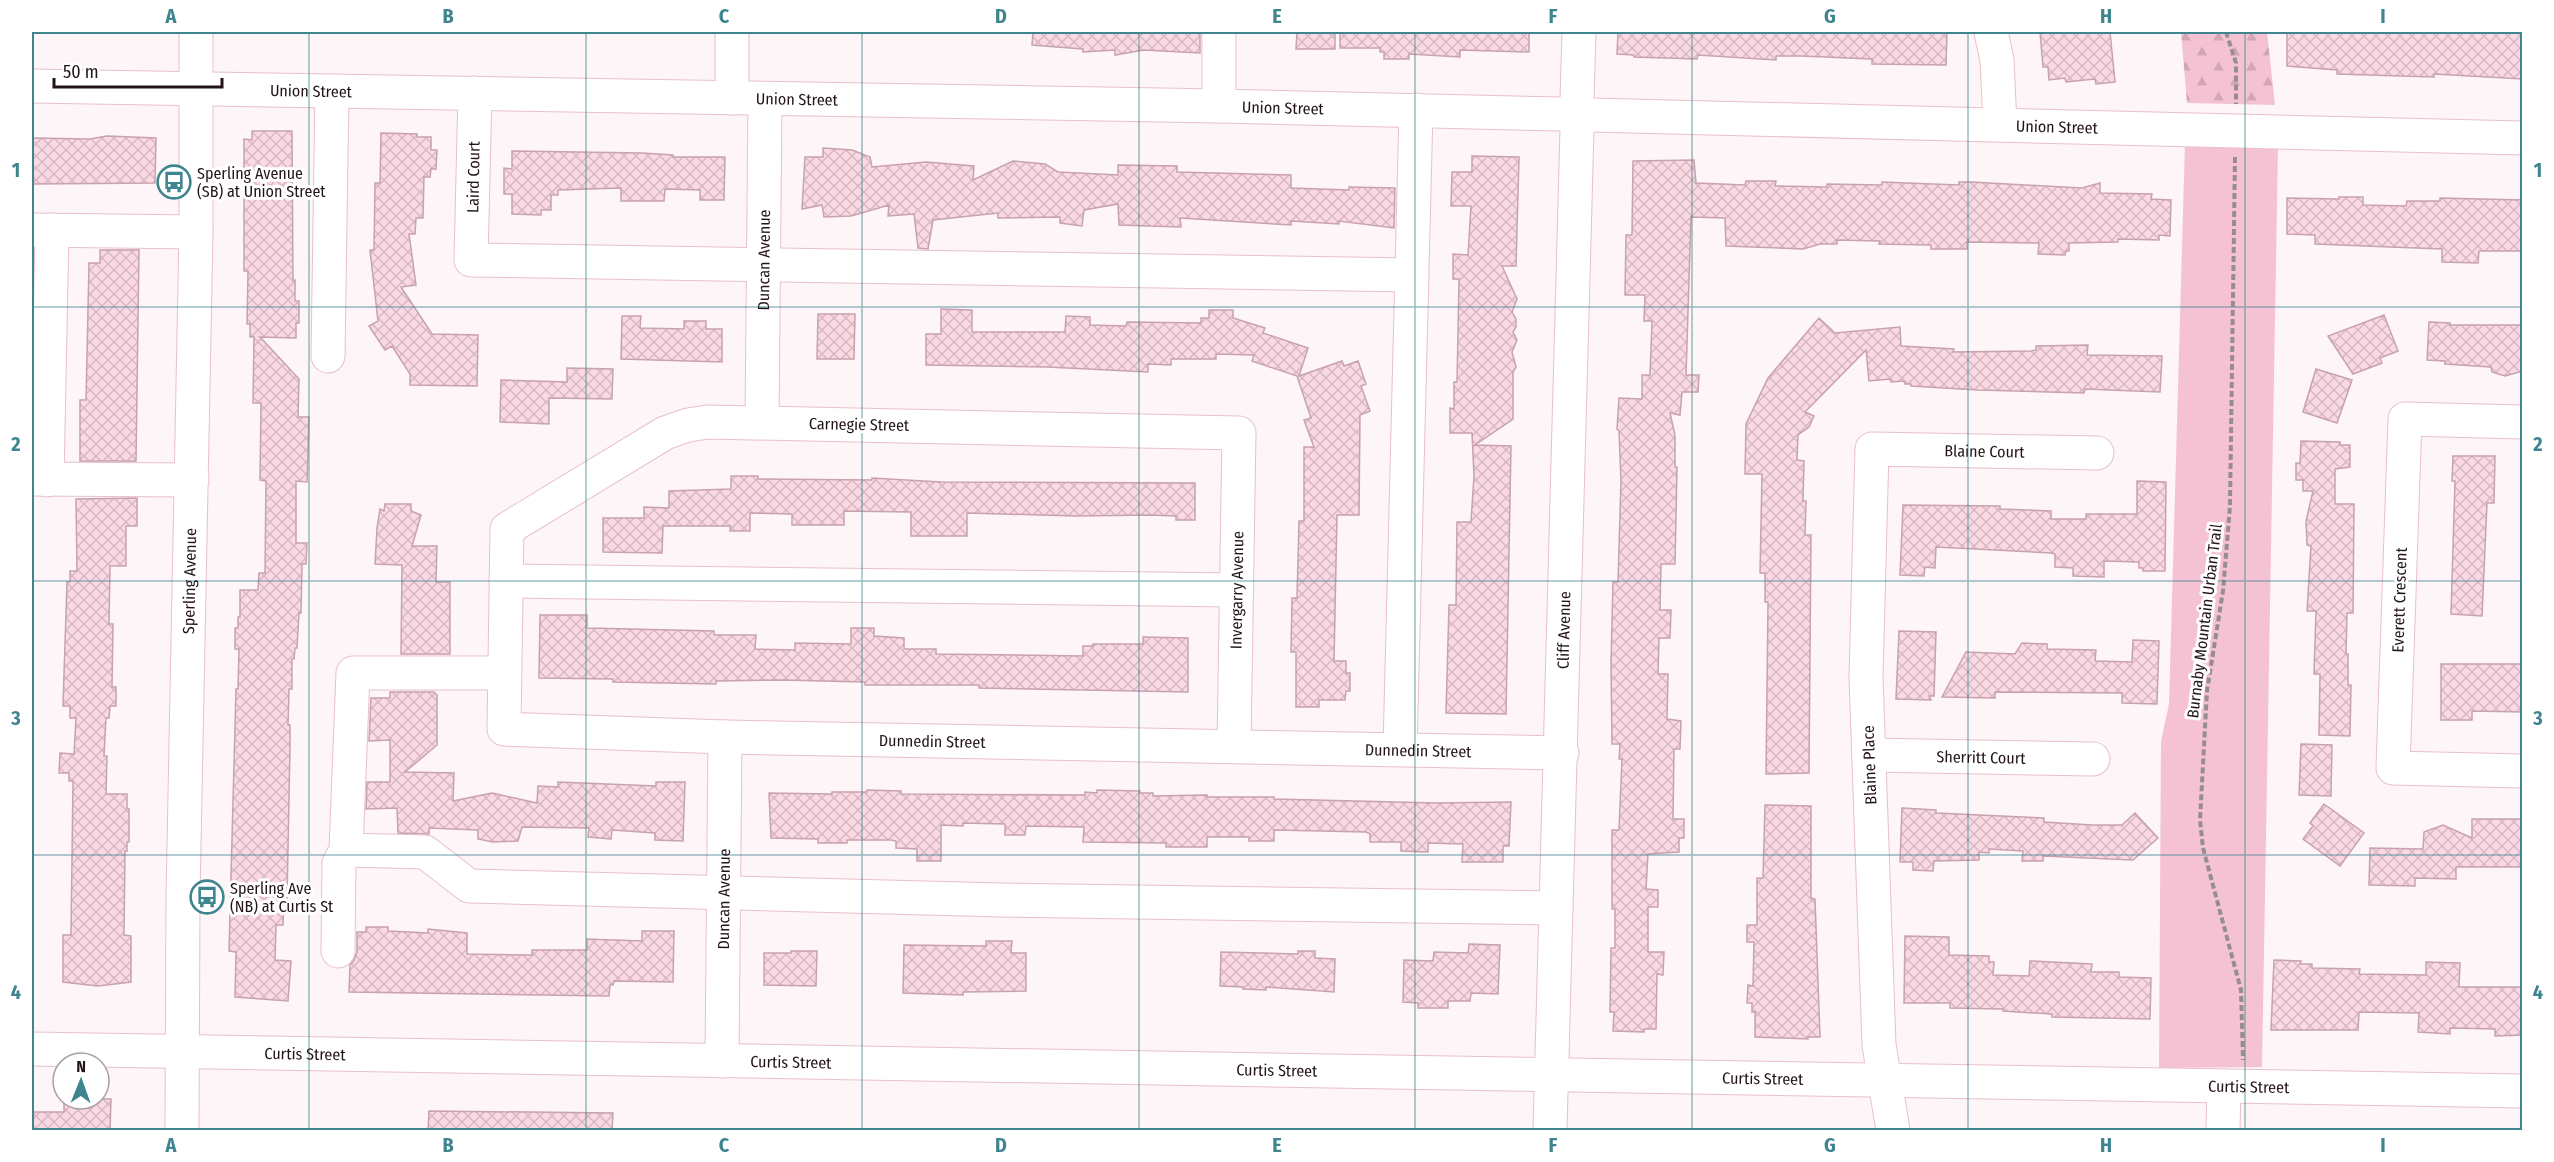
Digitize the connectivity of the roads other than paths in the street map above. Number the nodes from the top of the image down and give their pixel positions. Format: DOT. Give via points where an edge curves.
graph roads {
  1 [pos="196,32"];
  2 [pos="732,32"];
  3 [pos="1219,32"];
  4 [pos="1579,32"];
  5 [pos="1991,32"];
  6 [pos="32,86"];
  7 [pos="195,88"];
  8 [pos="332,91"];
  9 [pos="475,93"];
  10 [pos="732,98"];
  11 [pos="765,99"];
  12 [pos="1219,106"];
  13 [pos="1416,110"];
  14 [pos="1577,114"];
  15 [pos="2000,125"];
  16 [pos="2523,138"];
  17 [pos="42,230"];
  18 [pos="196,232"];
  19 [pos="765,266"];
  20 [pos="1412,275"];
  21 [pos="328,356"];
  22 [pos="762,422"];
  23 [pos="2523,422"];
  24 [pos="1239,433"];
  25 [pos="1872,449"];
  26 [pos="2097,453"];
  27 [pos="39,480"];
  28 [pos="192,480"];
  29 [pos="507,529"];
  30 [pos="507,581"];
  31 [pos="1236,590"];
  32 [pos="504,673"];
  33 [pos="725,737"];
  34 [pos="1234,746"];
  35 [pos="1400,749"];
  36 [pos="1562,753"];
  37 [pos="1869,755"];
  38 [pos="2093,759"];
  39 [pos="2523,771"];
  40 [pos="346,850"];
  41 [pos="723,894"];
  42 [pos="1556,908"];
  43 [pos="338,951"];
  44 [pos="32,1049"];
  45 [pos="183,1051"];
  46 [pos="722,1060"];
  47 [pos="1552,1074"];
  48 [pos="1886,1080"];
  49 [pos="2224,1086"];
  50 [pos="2523,1091"];
  51 [pos="182,1131"];
  52 [pos="1550,1131"];
  53 [pos="1893,1131"];
  54 [pos="2223,1131"];
  1 -- 7 [label="street, Sperling Avenue"];
  2 -- 10 [label="street"];
  3 -- 12 [label="street"];
  4 -- 14 [label="street, Cliff Avenue"];
  5 -- 15 [label="street" via="1997,60"];
  6 -- 7 [label="street, Union Street"];
  7 -- 8 [label="street, Union Street"];
  7 -- 18 [label="street, Sperling Avenue"];
  8 -- 9 [label="street, Union Street"];
  8 -- 21 [label="street"];
  9 -- 10 [label="street, Union Street"];
  9 -- 19 [label="street, Laird Court" via="471,260"];
  10 -- 11 [label="street, Union Street"];
  11 -- 12 [label="street, Union Street"];
  11 -- 19 [label="street, Duncan Avenue"];
  12 -- 13 [label="street, Union Street"];
  13 -- 14 [label="street, Union Street"];
  13 -- 20 [label="street"];
  14 -- 15 [label="street, Union Street"];
  14 -- 36 [label="street, Cliff Avenue"];
  15 -- 16 [label="street, Union Street"];
  17 -- 18 [label="street"];
  17 -- 27 [label="street"];
  18 -- 28 [label="street, Sperling Avenue"];
  19 -- 20 [label="street"];
  19 -- 22 [label="street, Duncan Avenue"];
  20 -- 35 [label="street"];
  22 -- 24 [label="street, Carnegie Street"];
  22 -- 29 [label="street, Carnegie Street" via="708,422 665,433"];
  23 -- 39 [label="street, Everett Crescent" via="2405,419 2392,768"];
  24 -- 31 [label="street, Invergarry Avenue"];
  25 -- 26 [label="street, Blaine Court"];
  25 -- 37 [label="street, Blaine Place" via="1866,677"];
  27 -- 28 [label="street"];
  28 -- 45 [label="street, Sperling Avenue"];
  29 -- 30 [label="street, Dunnedin Street"];
  30 -- 31 [label="street"];
  30 -- 32 [label="street, Dunnedin Street"];
  31 -- 34 [label="street, Invergarry Avenue"];
  32 -- 33 [label="street, Dunnedin Street" via="504,729"];
  32 -- 40 [label="street" via="353,673"];
  33 -- 34 [label="street, Dunnedin Street"];
  33 -- 41 [label="street, Duncan Avenue"];
  34 -- 35 [label="street, Dunnedin Street"];
  35 -- 36 [label="street, Dunnedin Street"];
  36 -- 42 [label="street, Cliff Avenue"];
  37 -- 38 [label="street, Sherritt Court"];
  37 -- 48 [label="street, Blaine Place" via="1879,1045"];
  40 -- 41 [label="street" via="426,852 469,886"];
  40 -- 43 [label="street" via="339,863"];
  41 -- 42 [label="street"];
  41 -- 46 [label="street, Duncan Avenue"];
  42 -- 47 [label="street, Cliff Avenue"];
  44 -- 45 [label="street, Curtis Street"];
  45 -- 46 [label="street, Curtis Street"];
  45 -- 51 [label="street, Sperling Avenue"];
  46 -- 47 [label="street, Curtis Street"];
  47 -- 48 [label="street, Curtis Street"];
  47 -- 52 [label="street, Cliff Avenue"];
  48 -- 49 [label="street, Curtis Street"];
  48 -- 53 [label="street, Blaine Place"];
  49 -- 50 [label="street, Curtis Street"];
  49 -- 54 [label="street"];
}
